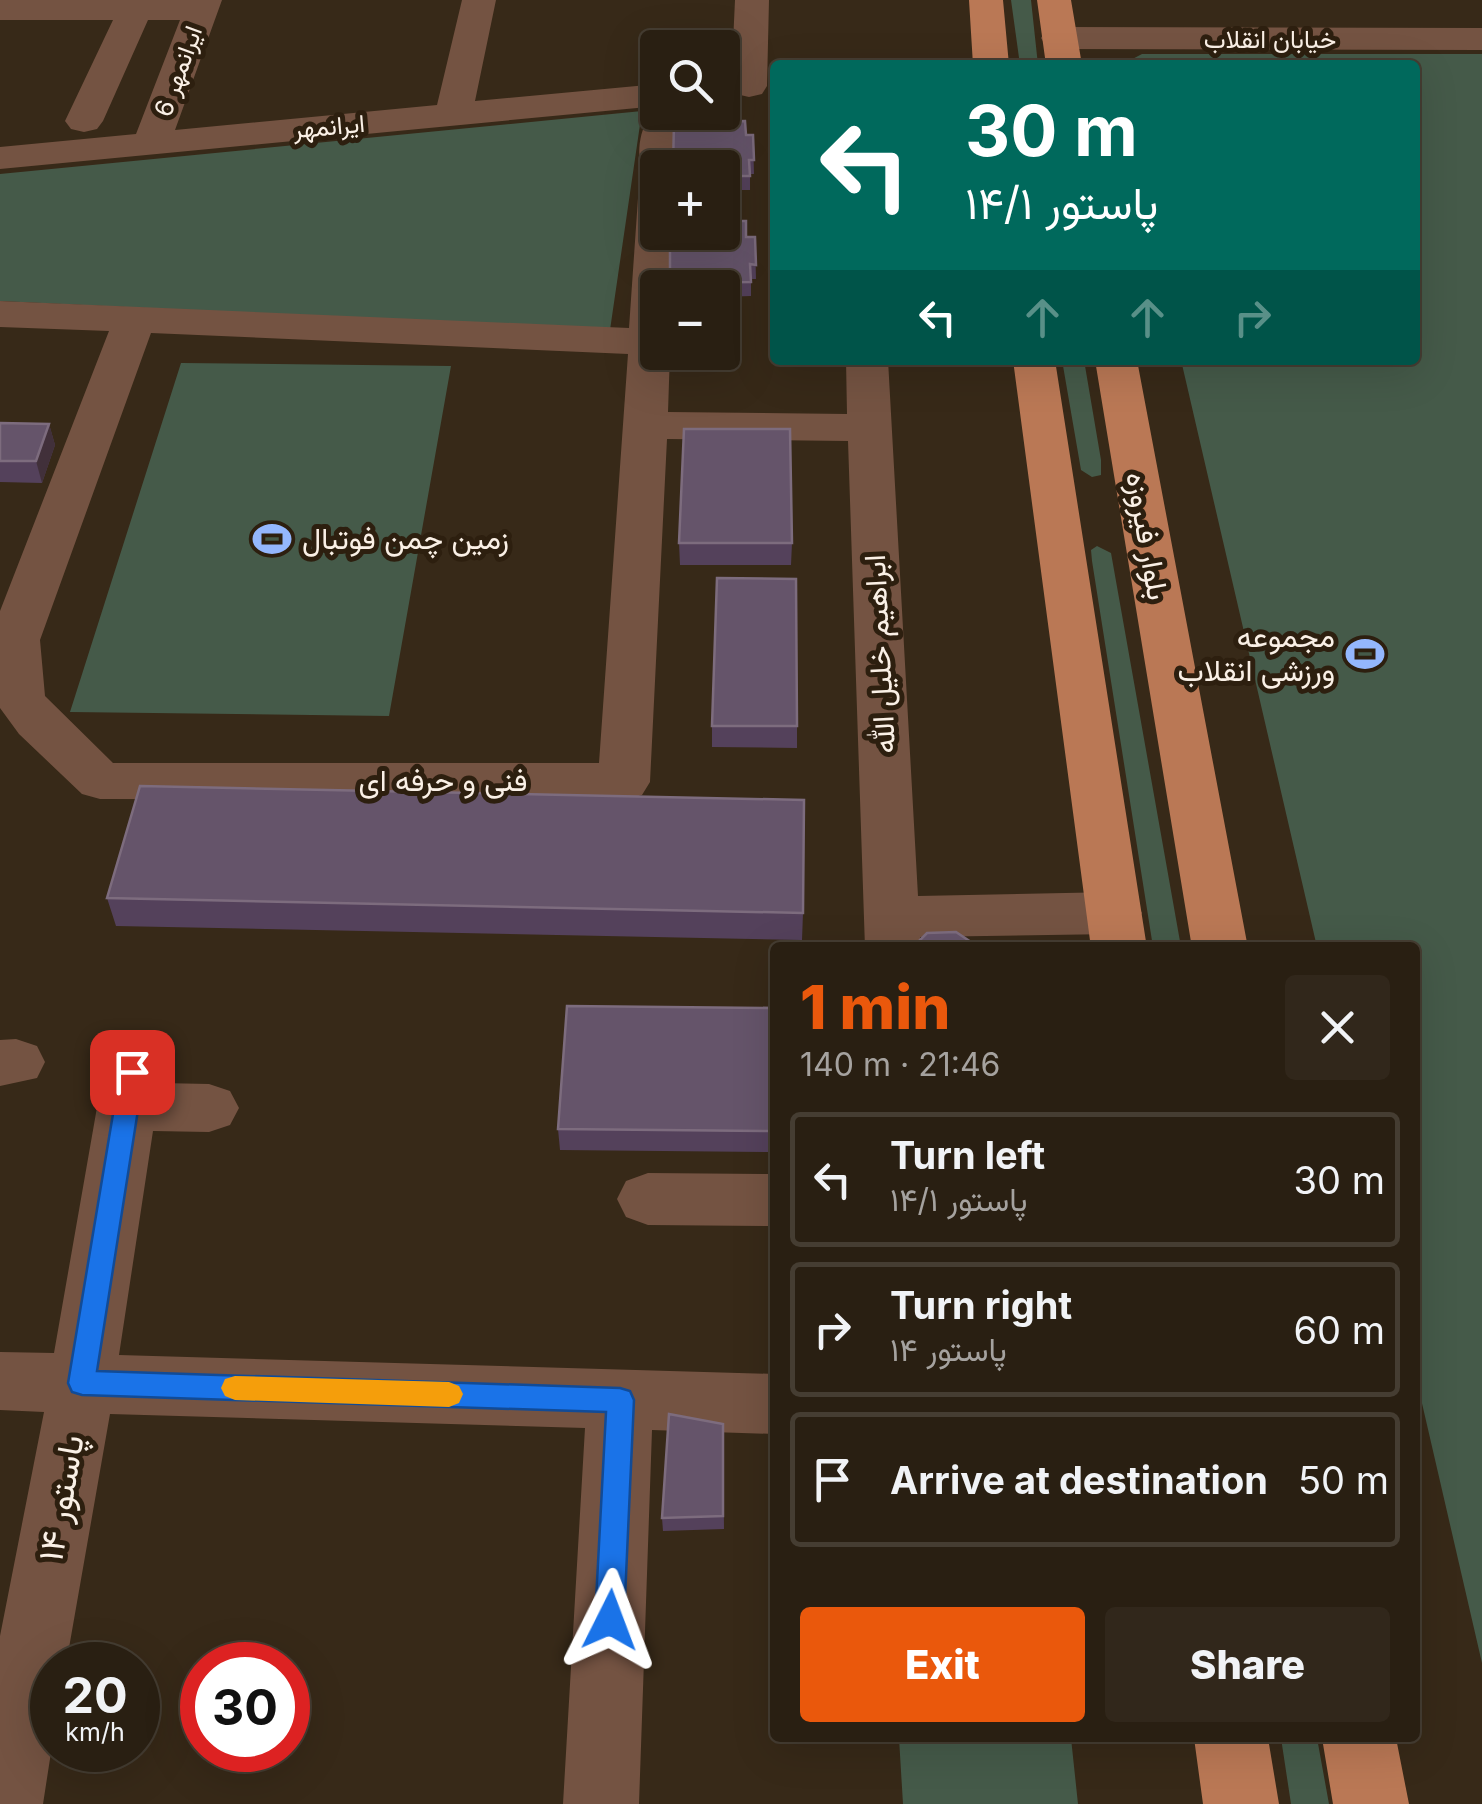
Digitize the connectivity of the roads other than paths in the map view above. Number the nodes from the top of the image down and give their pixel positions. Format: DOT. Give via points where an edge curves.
graph roads {
  1 [pos="479,0"];
  2 [pos="752,0"];
  3 [pos="986,0"];
  4 [pos="1054,0"];
  5 [pos="1265,0"];
  6 [pos="202,5"];
  7 [pos="137,6"];
  8 [pos="5,11"];
  9 [pos="1276,39"];
  10 [pos="1482,39"];
  11 [pos="1061,52"];
  12 [pos="984,60"];
  13 [pos="749,86"];
  14 [pos="640,112"];
  15 [pos="454,114"];
  16 [pos="84,122"];
  17 [pos="151,143"];
  18 [pos="0,158"];
  19 [pos="0,314"];
  20 [pos="134,322"];
  21 [pos="640,342"];
  22 [pos="866,365"];
  23 [pos="1036,365"];
  24 [pos="1115,365"];
  25 [pos="648,370"];
  26 [pos="644,426"];
  27 [pos="869,428"];
  28 [pos="1100,517"];
  29 [pos="8,634"];
  30 [pos="1116,930"];
  31 [pos="892,932"];
  32 [pos="1218,942"];
  33 [pos="209,1108"];
  34 [pos="648,1199"];
  35 [pos="770,1200"];
  36 [pos="0,1381"];
  37 [pos="82,1383"];
  38 [pos="620,1400"];
  39 [pos="770,1404"];
  40 [pos="1233,1742"];
  41 [pos="1360,1742"];
  42 [pos="5,1804"];
  43 [pos="601,1804"];
  44 [pos="1241,1804"];
  45 [pos="1371,1804"];
  1 -- 15 [label="street"];
  2 -- 13 [label="street"];
  3 -- 12 [label="main road"];
  4 -- 11 [label="main road"];
  5 -- 9 [label="street"];
  6 -- 7 [label="street"];
  6 -- 17 [label="street, ایرانمهر 6"];
  7 -- 8 [label="street"];
  7 -- 16 [label="street"];
  9 -- 10 [label="street, خیابان انقلاب"];
  9 -- 11 [label="street, خیابان انقلاب"];
  14 -- 15 [label="street, ایرانمهر"];
  15 -- 17 [label="street, ایرانمهر"];
  17 -- 18 [label="street, ایرانمهر"];
  19 -- 20 [label="street"];
  20 -- 21 [label="street"];
  20 -- 29 [label="street"];
  22 -- 27 [label="street, ابراهیم خلیل الله"];
  23 -- 28 [label="main road, بلوار فیروزه"];
  24 -- 28 [label="main road, بلوار فیروزه"];
  25 -- 26 [label="street, فنی و حرفه ای"];
  26 -- 27 [label="street"];
  26 -- 29 [label="street, فنی و حرفه ای" via="624,782 100,781 20,699"];
  27 -- 31 [label="street, ابراهیم خلیل الله"];
  28 -- 30 [label="main road, بلوار فیروزه"];
  28 -- 32 [label="main road, بلوار فیروزه"];
  30 -- 31 [label="street"];
  33 -- 37 [label="street, پاستور ۱۴" via="129,1089"];
  34 -- 35 [label="street"];
  36 -- 37 [label="street"];
  37 -- 38 [label="street"];
  37 -- 42 [label="street, پاستور ۱۴"];
  38 -- 39 [label="street"];
  38 -- 43 [label="street"];
  40 -- 44 [label="main road"];
  41 -- 45 [label="main road"];
}
